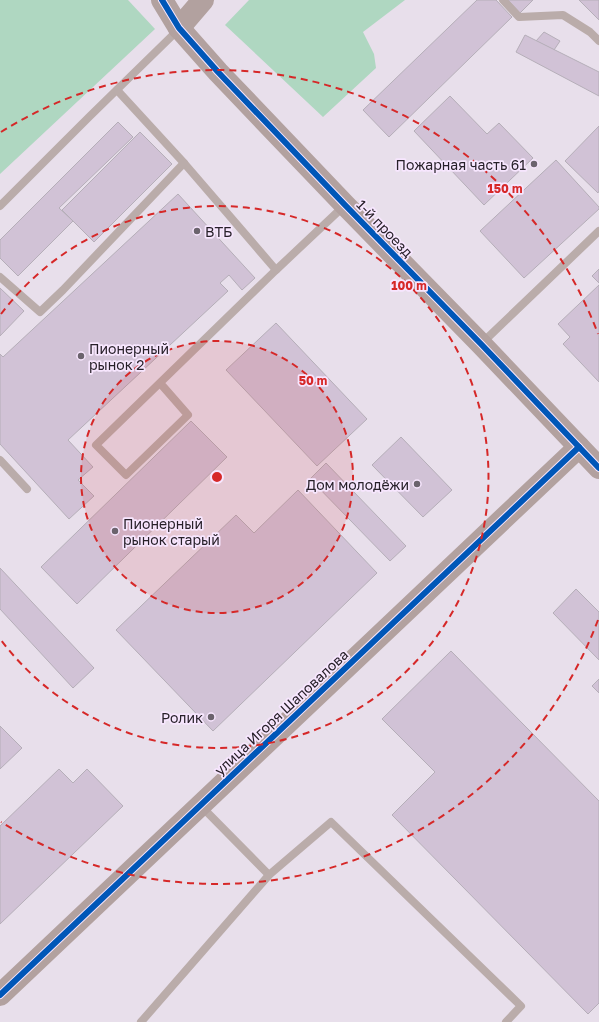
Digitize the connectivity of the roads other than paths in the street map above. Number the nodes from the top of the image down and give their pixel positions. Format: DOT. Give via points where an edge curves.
graph roads {
  1 [pos="162,0"];
  2 [pos="203,0"];
  3 [pos="503,0"];
  4 [pos="179,28"];
  5 [pos="599,41"];
  6 [pos="117,90"];
  7 [pos="184,163"];
  8 [pos="345,205"];
  9 [pos="0,206"];
  10 [pos="599,231"];
  11 [pos="276,270"];
  12 [pos="0,277"];
  13 [pos="481,344"];
  14 [pos="160,383"];
  15 [pos="579,447"];
  16 [pos="0,460"];
  17 [pos="599,468"];
  18 [pos="27,489"];
  19 [pos="201,805"];
  20 [pos="268,874"];
  21 [pos="0,995"];
  22 [pos="141,1022"];
  23 [pos="506,1022"];
  1 -- 4 [label="street, 1-й проезд"];
  2 -- 4 [label="street"];
  3 -- 5 [label="lane" via="519,17 563,15 590,32"];
  4 -- 6 [label="lane"];
  4 -- 8 [label="street, 1-й проезд"];
  6 -- 7 [label="lane"];
  6 -- 9 [label="lane"];
  7 -- 11 [label="lane"];
  7 -- 12 [label="lane" via="40,312"];
  8 -- 11 [label="lane"];
  8 -- 13 [label="street, 1-й проезд"];
  10 -- 13 [label="lane"];
  11 -- 14 [label="lane"];
  13 -- 15 [label="street, 1-й проезд"];
  14 -- 14 [label="lane" via="188,415 126,475 96,445"];
  15 -- 17 [label="street, 1-й проезд"];
  15 -- 19 [label="street, улица Игоря Шаповалова"];
  16 -- 18 [label="lane"];
  19 -- 20 [label="lane"];
  19 -- 21 [label="street, улица Игоря Шаповалова"];
  20 -- 22 [label="lane"];
  20 -- 23 [label="lane" via="331,822 521,1006"];
}
